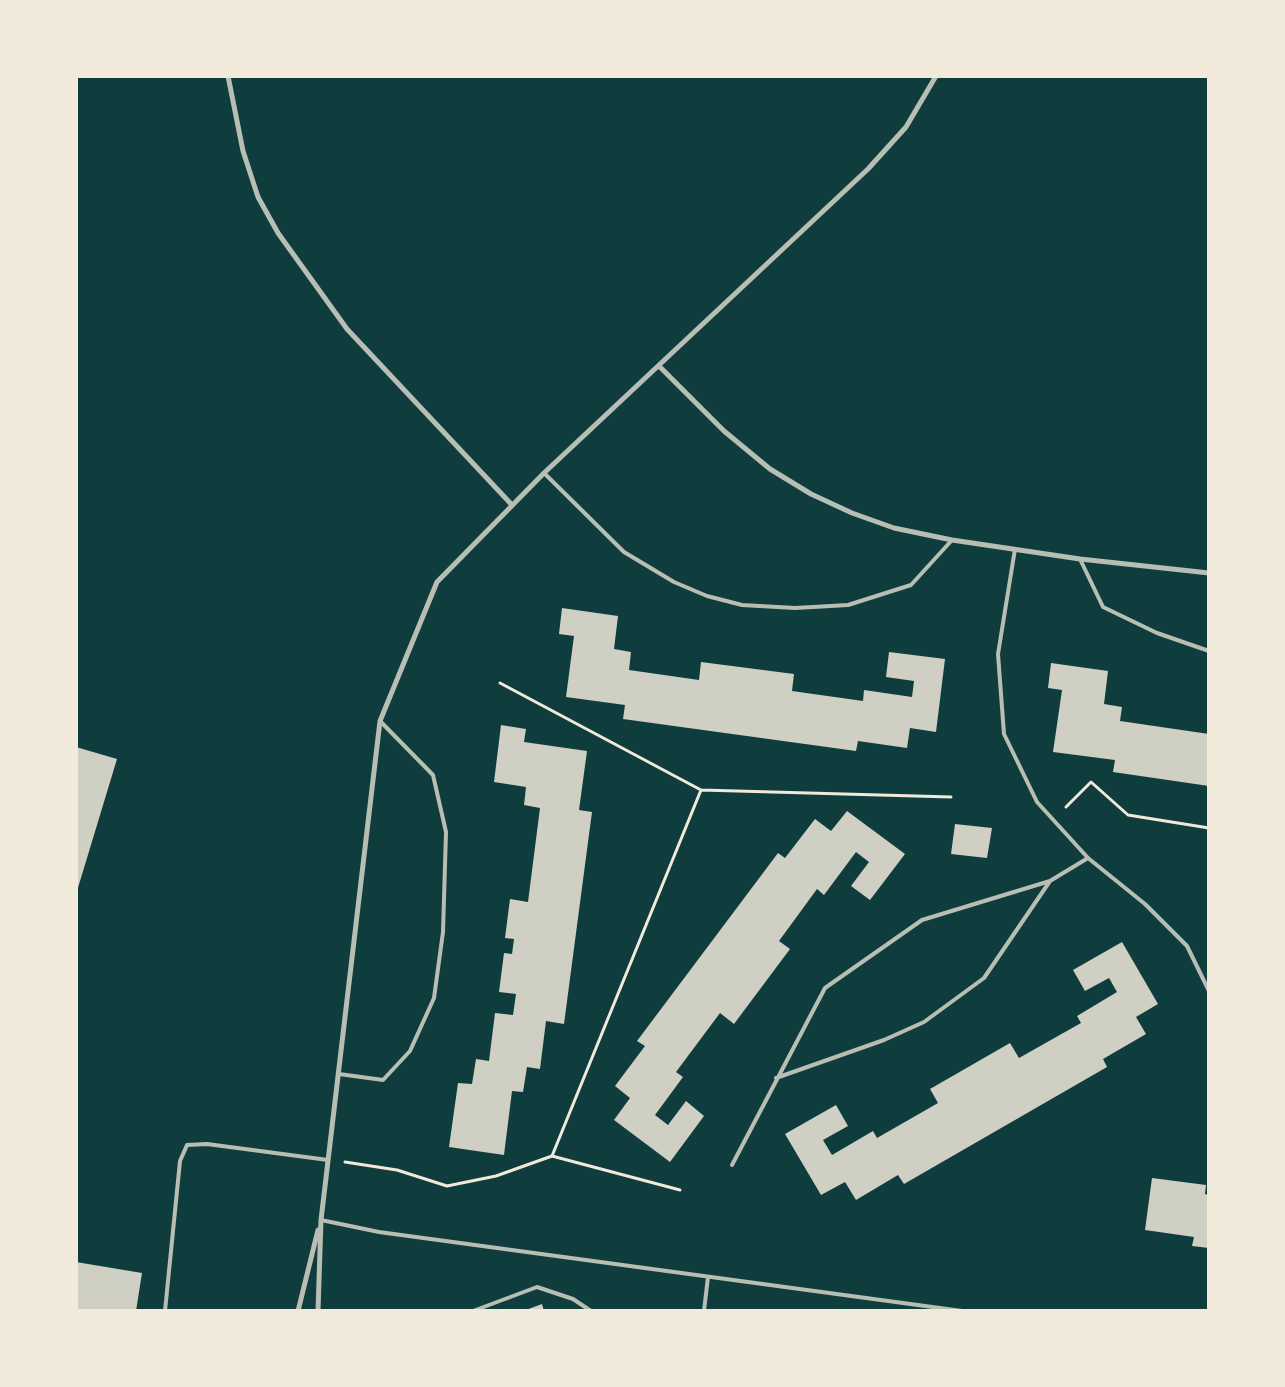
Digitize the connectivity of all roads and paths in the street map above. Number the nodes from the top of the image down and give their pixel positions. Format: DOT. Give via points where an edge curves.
graph roads {
  1 [pos="228,76"];
  2 [pos="936,76"];
  3 [pos="659,366"];
  4 [pos="544,473"];
  5 [pos="512,505"];
  6 [pos="952,540"];
  7 [pos="1015,549"];
  8 [pos="1080,559"];
  9 [pos="1209,573"];
  10 [pos="1209,651"];
  11 [pos="500,683"];
  12 [pos="380,721"];
  13 [pos="701,790"];
  14 [pos="951,798"];
  15 [pos="1054,820"];
  16 [pos="1209,828"];
  17 [pos="1088,858"];
  18 [pos="1050,881"];
  19 [pos="1209,991"];
  20 [pos="339,1074"];
  21 [pos="776,1078"];
  22 [pos="552,1156"];
  23 [pos="329,1160"];
  24 [pos="732,1165"];
  25 [pos="680,1190"];
  26 [pos="321,1220"];
  27 [pos="708,1277"];
  28 [pos="165,1311"];
  29 [pos="298,1311"];
  30 [pos="318,1311"];
  31 [pos="473,1311"];
  32 [pos="591,1311"];
  33 [pos="704,1311"];
  34 [pos="962,1311"];
  1 -- 5 [label="street" via="243,151 258,197 278,233 347,329"];
  2 -- 3 [label="street" via="906,127 868,169"];
  3 -- 4 [label="street"];
  3 -- 6 [label="street" via="724,431 762,463 811,494 894,528"];
  4 -- 5 [label="street"];
  4 -- 6 [label="lane" via="624,552 674,582 707,596 742,605 795,608 848,605 911,585"];
  5 -- 12 [label="street" via="437,582"];
  6 -- 7 [label="street"];
  7 -- 8 [label="street"];
  7 -- 15 [label="lane" via="998,654 1004,734 1037,802"];
  8 -- 9 [label="street"];
  8 -- 10 [label="lane" via="1103,607 1157,633"];
  11 -- 13 [label="path"];
  12 -- 20 [label="street"];
  12 -- 20 [label="lane" via="433,775 446,832 443,932 434,998 410,1051 383,1080"];
  13 -- 14 [label="path"];
  13 -- 22 [label="path"];
  15 -- 16 [label="path" via="1091,782 1128,814"];
  15 -- 17 [label="lane"];
  17 -- 18 [label="lane"];
  17 -- 19 [label="lane" via="1145,904 1187,946"];
  18 -- 21 [label="lane" via="984,978 924,1022 884,1040"];
  18 -- 21 [label="lane" via="922,920 825,988"];
  20 -- 23 [label="street"];
  21 -- 24 [label="lane"];
  22 -- 23 [label="path" via="496,1176 447,1186 397,1170"];
  22 -- 25 [label="path"];
  23 -- 26 [label="street"];
  23 -- 28 [label="lane" via="207,1144 188,1145 180,1161"];
  26 -- 27 [label="lane" via="379,1232"];
  26 -- 29 [label="street"];
  26 -- 30 [label="street"];
  27 -- 33 [label="lane"];
  27 -- 34 [label="lane"];
  31 -- 32 [label="lane" via="538,1287 572,1299"];
}
